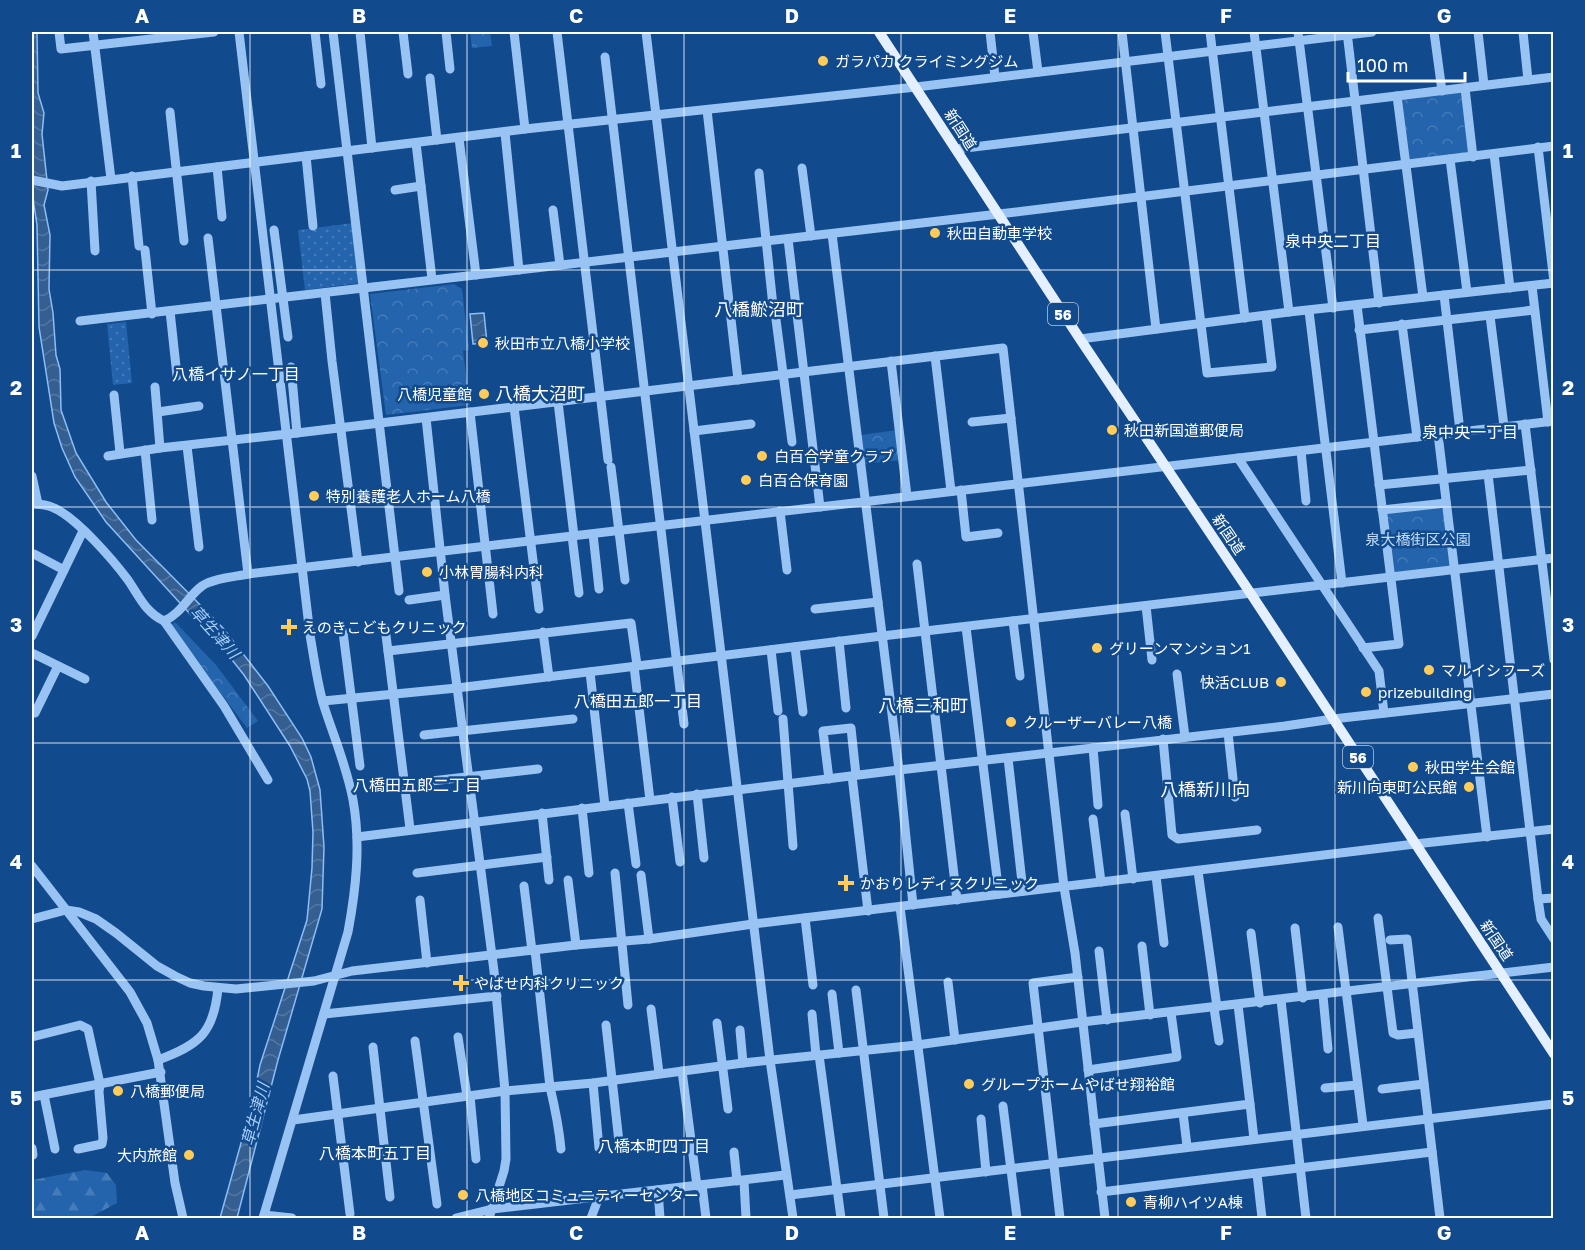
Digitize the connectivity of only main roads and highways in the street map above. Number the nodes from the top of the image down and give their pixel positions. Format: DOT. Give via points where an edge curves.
graph roads {
  1 [pos="879,32"];
  2 [pos="1554,1054"];
  1 -- 2 [label="main road, 新国道 / 56"];
}
